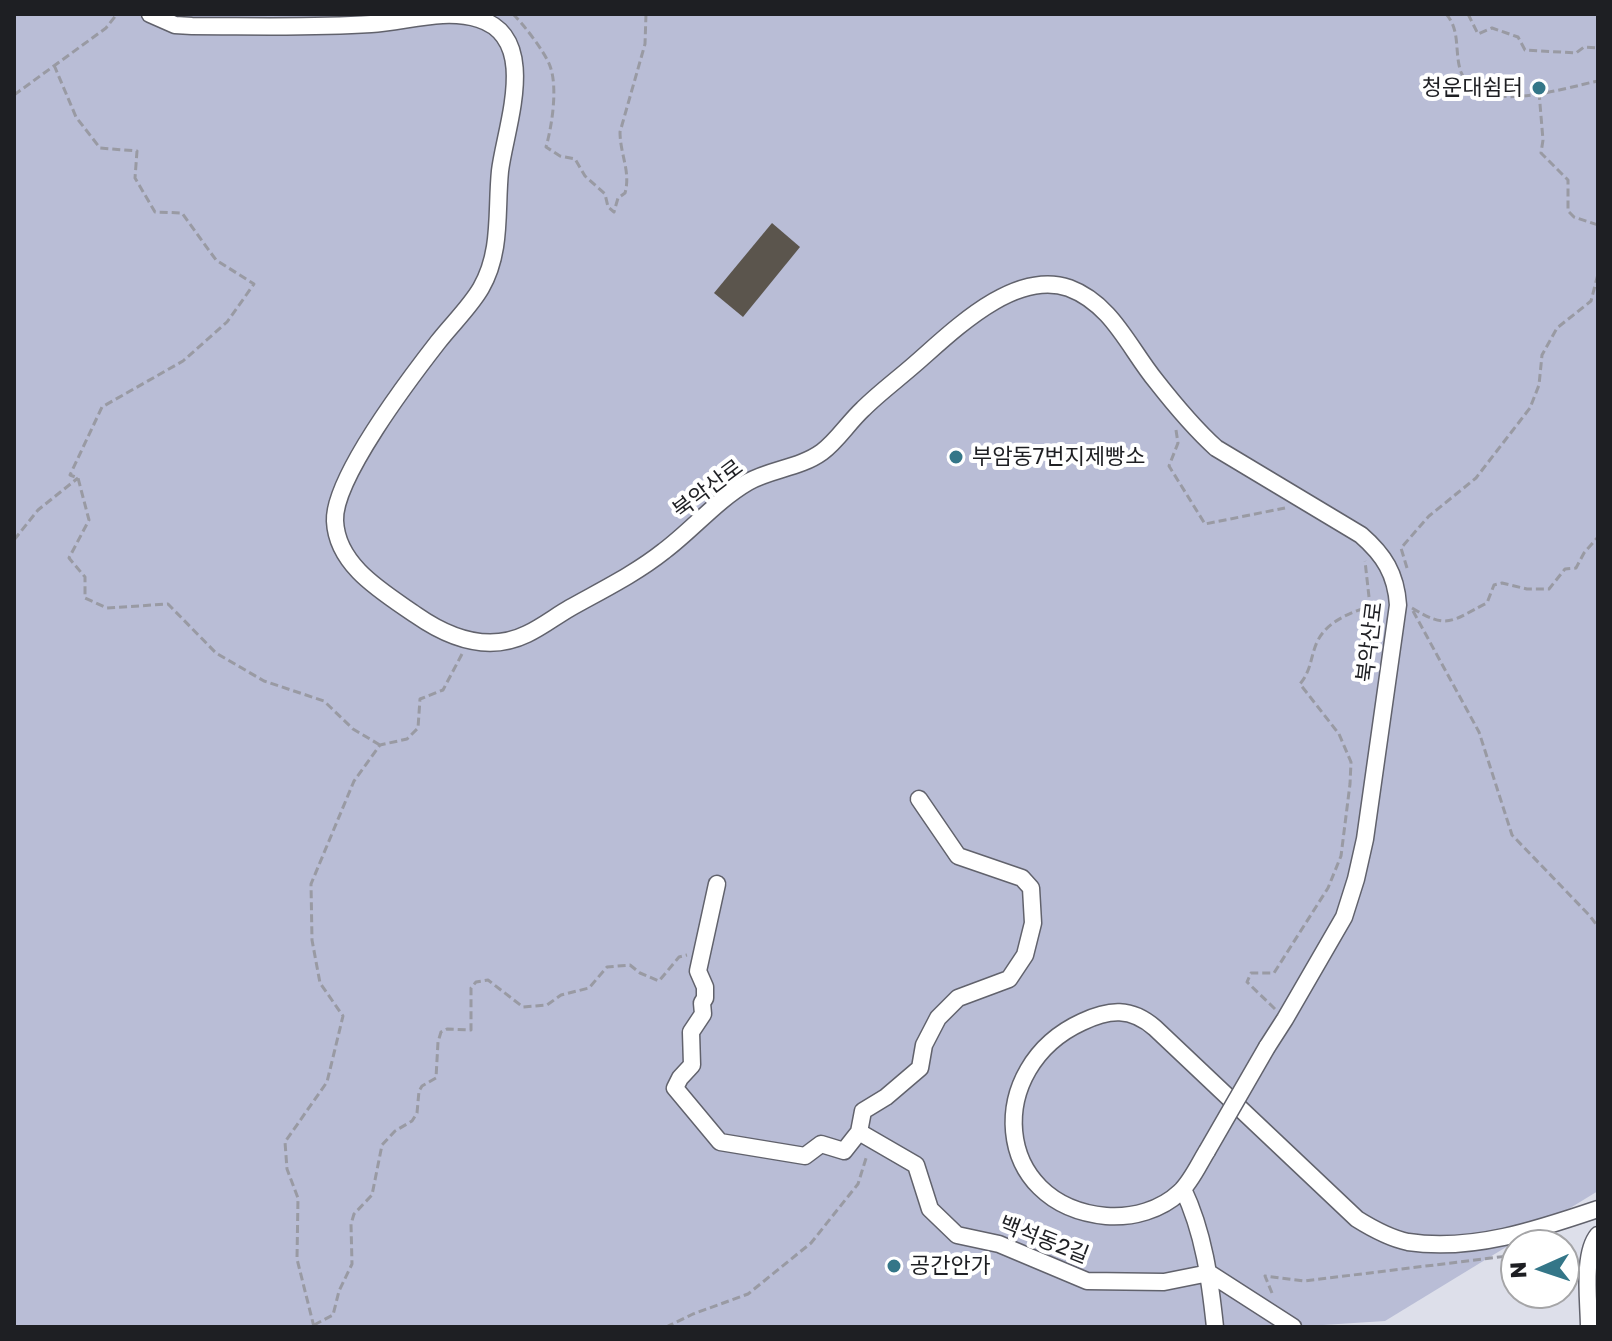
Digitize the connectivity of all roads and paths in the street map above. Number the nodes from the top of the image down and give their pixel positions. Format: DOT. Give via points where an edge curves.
graph roads {
  1 [pos="117,14"];
  2 [pos="150,14"];
  3 [pos="513,14"];
  4 [pos="646,14"];
  5 [pos="1446,14"];
  6 [pos="1468,14"];
  7 [pos="1598,48"];
  8 [pos="54,65"];
  9 [pos="1598,81"];
  10 [pos="1539,92"];
  11 [pos="14,95"];
  12 [pos="1598,225"];
  13 [pos="1598,274"];
  14 [pos="1176,428"];
  15 [pos="78,478"];
  16 [pos="1309,504"];
  17 [pos="1598,537"];
  18 [pos="14,540"];
  19 [pos="1365,561"];
  20 [pos="1408,577"];
  21 [pos="1409,599"];
  22 [pos="1412,608"];
  23 [pos="472,641"];
  24 [pos="380,745"];
  25 [pos="919,799"];
  26 [pos="717,884"];
  27 [pos="1598,927"];
  28 [pos="702,953"];
  29 [pos="1259,994"];
  30 [pos="866,1136"];
  31 [pos="1183,1189"];
  32 [pos="1598,1209"];
  33 [pos="1598,1235"];
  34 [pos="1500,1257"];
  35 [pos="1209,1273"];
  36 [pos="1259,1288"];
  37 [pos="314,1326"];
  38 [pos="666,1327"];
  39 [pos="1215,1327"];
  40 [pos="1293,1327"];
  41 [pos="1589,1327"];
  1 -- 8 [label="path"];
  2 -- 23 [label="street, 북악산로" via="192,26 370,24 461,15 492,24 511,51 515,101 501,166 492,265 479,291 353,464 335,509 336,537 362,575 431,625"];
  3 -- 4 [label="path" via="550,66 554,119 546,147 575,159 614,212 629,179 620,132 645,44"];
  5 -- 10 [label="path" via="1453,21 1461,72 1472,89 1512,98"];
  6 -- 7 [label="path" via="1478,34 1492,28 1518,37 1525,50 1576,53 1584,47"];
  8 -- 11 [label="path"];
  8 -- 15 [label="path" via="76,117 100,148 137,151 135,178 155,212 182,213 216,260 254,284 227,322 183,361 102,407 70,475"];
  9 -- 10 [label="path"];
  10 -- 12 [label="path" via="1541,153 1568,180 1568,211"];
  13 -- 20 [label="path" via="1591,301 1557,328 1542,355 1530,408 1476,478 1429,516 1401,548"];
  14 -- 16 [label="path" via="1178,443 1169,466 1205,524"];
  15 -- 18 [label="path" via="38,510"];
  15 -- 24 [label="path" via="89,520 69,558 85,577 85,598 107,608 168,604 216,653 264,681 324,701 353,729"];
  16 -- 23 [label="street, 북악산로" via="1216,448 1154,379 1117,324 1086,296 1065,287 1029,287 968,320 860,411 825,450 745,483 662,553 529,633 493,643"];
  16 -- 31 [label="street, 북악산로, bridge" via="1374,547 1392,570 1398,605 1365,839 1344,917"];
  17 -- 22 [label="path" via="1576,568 1565,569 1549,589 1494,585 1487,603 1446,622"];
  19 -- 29 [label="path" via="1370,606 1340,617 1318,641 1310,672 1300,684 1339,734 1351,762 1341,856 1328,888 1274,973 1251,973 1247,982"];
  21 -- 22 [label="path"];
  22 -- 27 [label="path" via="1479,732 1512,835"];
  23 -- 24 [label="path" via="443,690 420,699 418,728 407,739"];
  24 -- 37 [label="path" via="354,781 311,884 312,940 320,983 343,1016 327,1082 285,1142 287,1169 298,1198 297,1259"];
  25 -- 30 [label="street" via="958,856 1022,878 1031,888 1033,923 1025,955 1009,979 958,998 938,1018 924,1045 920,1068 863,1111"];
  26 -- 28 [label="street"];
  28 -- 30 [label="street" via="698,971 705,987 703,1014 691,1032 692,1065 675,1088 720,1142 805,1156 821,1144 844,1151"];
  28 -- 37 [label="path" via="679,957 659,981 630,965 607,967 589,988 561,995 547,1005 523,1007 488,980 476,982 471,988 471,1030 441,1032 436,1078 419,1091 412,1121 382,1145 372,1195 351,1224 352,1264 333,1315"];
  30 -- 35 [label="street, 백석동2길" via="916,1165 930,1209 957,1235 999,1244 1087,1281 1164,1282"];
  30 -- 38 [label="path" via="858,1184 811,1243 748,1294"];
  31 -- 32 [label="street, 북악산로" via="1149,1211 1111,1216 1067,1207 1039,1188 1022,1164 1012,1122 1014,1099 1025,1075 1051,1040 1104,1012 1125,1012 1145,1020 1357,1219 1393,1238 1466,1243"];
  31 -- 35 [label="street"];
  33 -- 41 [label="street" via="1588,1262"];
  34 -- 36 [label="path" via="1304,1281 1265,1276 1272,1293"];
  35 -- 39 [label="street"];
  35 -- 40 [label="street"];
}
